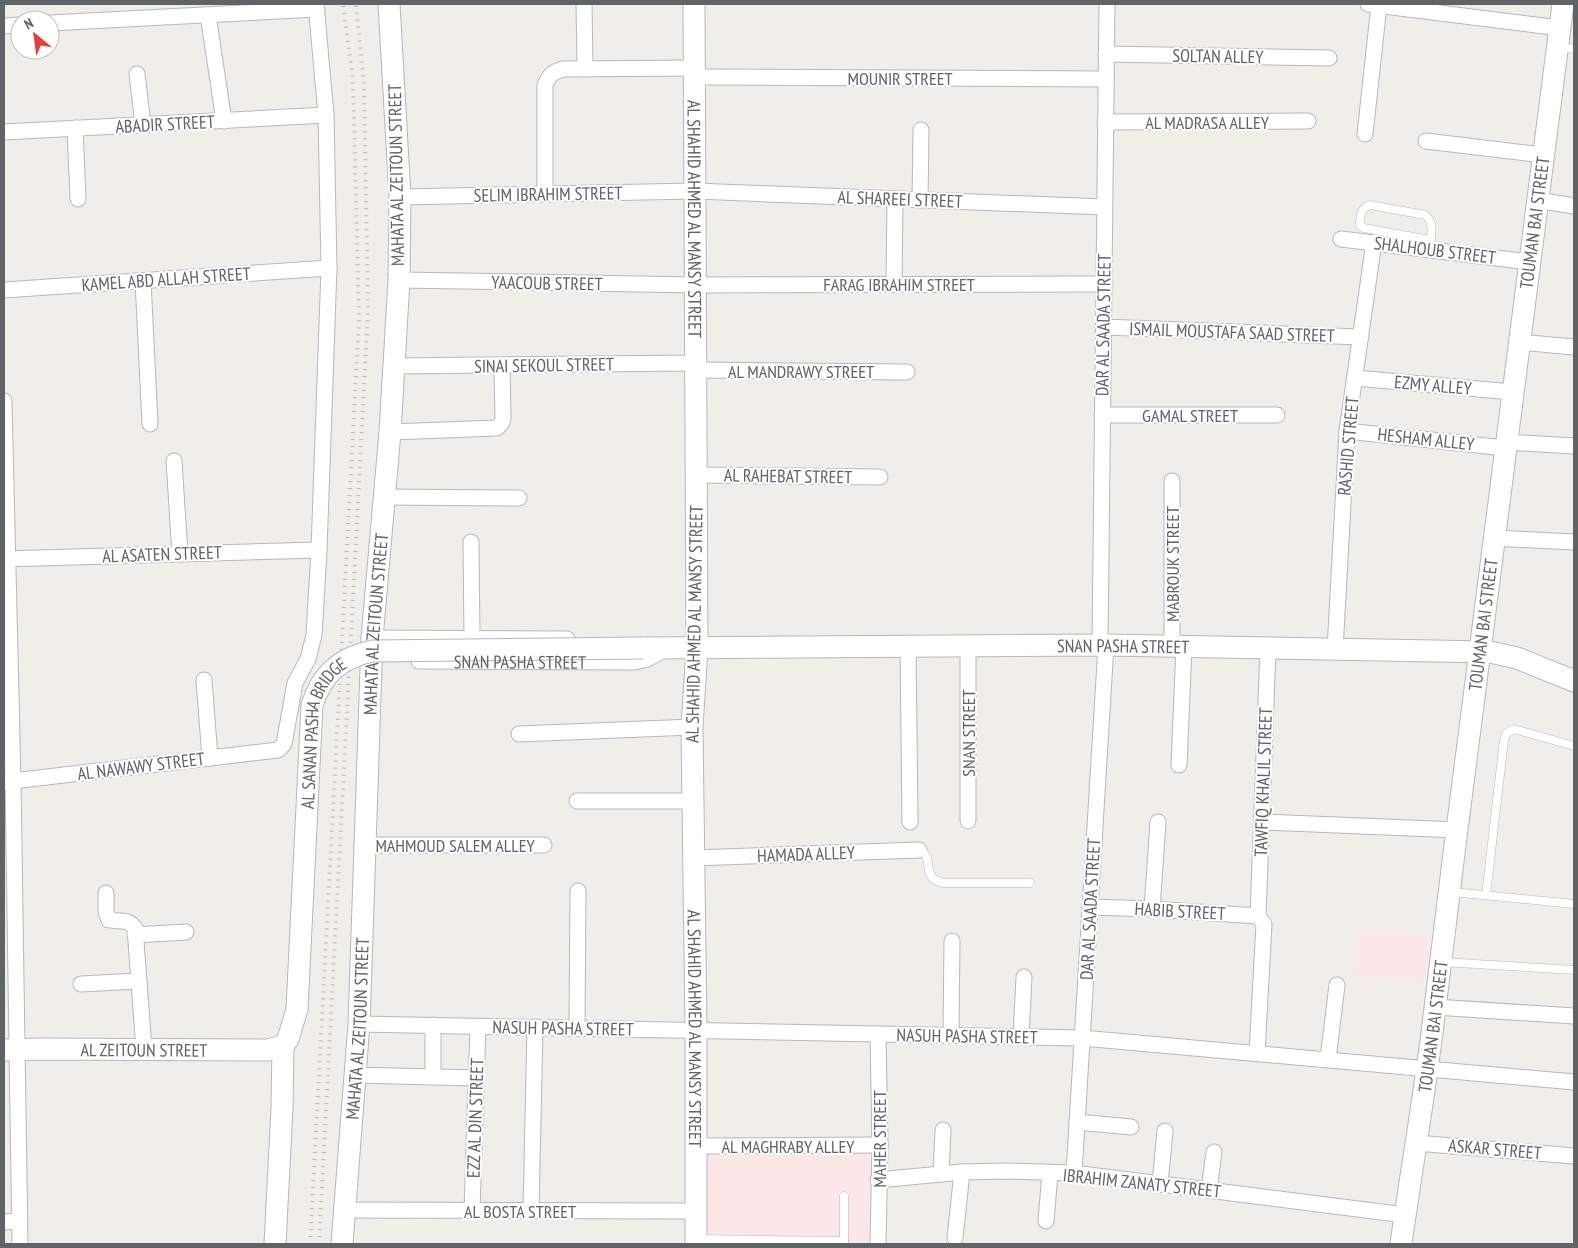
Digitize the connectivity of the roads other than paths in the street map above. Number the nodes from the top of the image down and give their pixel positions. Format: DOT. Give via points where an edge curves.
graph roads {
  1 [pos="389,4"];
  2 [pos="584,4"];
  3 [pos="694,4"];
  4 [pos="1107,4"];
  5 [pos="1373,4"];
  6 [pos="1563,4"];
  7 [pos="317,6"];
  8 [pos="208,15"];
  9 [pos="60,22"];
  10 [pos="1564,41"];
  11 [pos="1106,54"];
  12 [pos="1329,58"];
  13 [pos="585,69"];
  14 [pos="695,72"];
  15 [pos="137,74"];
  16 [pos="1106,79"];
  17 [pos="326,115"];
  18 [pos="224,120"];
  19 [pos="1308,121"];
  20 [pos="1105,122"];
  21 [pos="143,125"];
  22 [pos="75,128"];
  23 [pos="920,130"];
  24 [pos="4,132"];
  25 [pos="1366,134"];
  26 [pos="1426,141"];
  27 [pos="1543,154"];
  28 [pos="695,191"];
  29 [pos="545,193"];
  30 [pos="400,197"];
  31 [pos="895,198"];
  32 [pos="78,199"];
  33 [pos="920,200"];
  34 [pos="1537,200"];
  35 [pos="1574,206"];
  36 [pos="1104,207"];
  37 [pos="1341,238"];
  38 [pos="1374,242"];
  39 [pos="1430,244"];
  40 [pos="1529,262"];
  41 [pos="328,268"];
  42 [pos="398,280"];
  43 [pos="143,281"];
  44 [pos="894,284"];
  45 [pos="1103,284"];
  46 [pos="696,285"];
  47 [pos="4,290"];
  48 [pos="1103,327"];
  49 [pos="1361,337"];
  50 [pos="1518,342"];
  51 [pos="1574,347"];
  52 [pos="502,365"];
  53 [pos="393,366"];
  54 [pos="696,366"];
  55 [pos="907,372"];
  56 [pos="1355,378"];
  57 [pos="1512,392"];
  58 [pos="4,401"];
  59 [pos="1102,415"];
  60 [pos="1277,415"];
  61 [pos="150,424"];
  62 [pos="1347,431"];
  63 [pos="390,432"];
  64 [pos="1505,445"];
  65 [pos="1574,446"];
  66 [pos="5,455"];
  67 [pos="174,461"];
  68 [pos="696,475"];
  69 [pos="880,478"];
  70 [pos="1172,481"];
  71 [pos="384,497"];
  72 [pos="519,498"];
  73 [pos="1493,538"];
  74 [pos="471,542"];
  75 [pos="1574,542"];
  76 [pos="319,550"];
  77 [pos="180,554"];
  78 [pos="6,559"];
  79 [pos="472,637"];
  80 [pos="372,638"];
  81 [pos="1103,645"];
  82 [pos="908,646"];
  83 [pos="968,646"];
  84 [pos="1178,647"];
  85 [pos="643,648"];
  86 [pos="667,648"];
  87 [pos="697,648"];
  88 [pos="1268,649"];
  89 [pos="1335,650"];
  90 [pos="1478,652"];
  91 [pos="371,660"];
  92 [pos="204,680"];
  93 [pos="1574,680"];
  94 [pos="692,727"];
  95 [pos="519,734"];
  96 [pos="1574,746"];
  97 [pos="210,758"];
  98 [pos="1179,765"];
  99 [pos="8,781"];
  100 [pos="577,801"];
  101 [pos="692,801"];
  102 [pos="968,821"];
  103 [pos="910,822"];
  104 [pos="1158,822"];
  105 [pos="1262,822"];
  106 [pos="1458,830"];
  107 [pos="544,845"];
  108 [pos="366,846"];
  109 [pos="919,850"];
  110 [pos="693,858"];
  111 [pos="1030,883"];
  112 [pos="578,890"];
  113 [pos="1450,891"];
  114 [pos="106,894"];
  115 [pos="1486,895"];
  116 [pos="1574,904"];
  117 [pos="1091,907"];
  118 [pos="1152,909"];
  119 [pos="1261,920"];
  120 [pos="186,932"];
  121 [pos="135,935"];
  122 [pos="952,941"];
  123 [pos="10,943"];
  124 [pos="1440,962"];
  125 [pos="1574,970"];
  126 [pos="1024,977"];
  127 [pos="138,981"];
  128 [pos="81,984"];
  129 [pos="1337,985"];
  130 [pos="1435,1008"];
  131 [pos="1574,1016"];
  132 [pos="359,1024"];
  133 [pos="433,1025"];
  134 [pos="478,1026"];
  135 [pos="535,1027"];
  136 [pos="577,1028"];
  137 [pos="696,1030"];
  138 [pos="878,1034"];
  139 [pos="952,1035"];
  140 [pos="1021,1037"];
  141 [pos="1082,1038"];
  142 [pos="283,1046"];
  143 [pos="144,1049"];
  144 [pos="11,1050"];
  145 [pos="1257,1053"];
  146 [pos="1328,1059"];
  147 [pos="1427,1068"];
  148 [pos="355,1075"];
  149 [pos="433,1077"];
  150 [pos="476,1078"];
  151 [pos="1574,1082"];
  152 [pos="1077,1122"];
  153 [pos="1131,1127"];
  154 [pos="942,1130"];
  155 [pos="1165,1131"];
  156 [pos="1416,1142"];
  157 [pos="880,1145"];
  158 [pos="696,1146"];
  159 [pos="1214,1152"];
  160 [pos="1574,1156"];
  161 [pos="11,1167"];
  162 [pos="962,1172"];
  163 [pos="1050,1173"];
  164 [pos="1074,1173"];
  165 [pos="941,1174"];
  166 [pos="878,1180"];
  167 [pos="1160,1184"];
  168 [pos="1209,1190"];
  169 [pos="844,1196"];
  170 [pos="345,1210"];
  171 [pos="472,1210"];
  172 [pos="531,1210"];
  173 [pos="696,1211"];
  174 [pos="1405,1215"];
  175 [pos="20,1221"];
  176 [pos="1046,1221"];
  177 [pos="4,1222"];
  178 [pos="955,1238"];
  179 [pos="696,1242"];
  180 [pos="844,1242"];
  181 [pos="20,1244"];
  182 [pos="275,1244"];
  183 [pos="342,1244"];
  184 [pos="878,1244"];
  185 [pos="1401,1244"];
  1 -- 30 [label="street, MAHATA AL ZEITOUN STREET"];
  2 -- 13 [label="street"];
  3 -- 14 [label="street, AL SHAHID AHMED AL MANSY STREET"];
  4 -- 11 [label="street, DAR AL SAADA STREET"];
  5 -- 10 [label="street"];
  5 -- 25 [label="street"];
  6 -- 10 [label="street, TOUMAN BAI STREET"];
  7 -- 8 [label="street"];
  7 -- 17 [label="street"];
  8 -- 9 [label="street"];
  8 -- 18 [label="street"];
  10 -- 27 [label="street, TOUMAN BAI STREET"];
  11 -- 12 [label="street, SOLTAN ALLEY"];
  11 -- 16 [label="street, DAR AL SAADA STREET"];
  13 -- 14 [label="street, MOUNIR STREET"];
  13 -- 29 [label="street, MOUNIR STREET" via="554,71 545,85"];
  14 -- 16 [label="street, MOUNIR STREET"];
  14 -- 28 [label="street, AL SHAHID AHMED AL MANSY STREET"];
  15 -- 21 [label="street"];
  16 -- 20 [label="street, DAR AL SAADA STREET"];
  17 -- 18 [label="street, ABADIR STREET"];
  17 -- 41 [label="street"];
  18 -- 21 [label="street, ABADIR STREET"];
  19 -- 20 [label="street, AL MADRASA ALLEY"];
  20 -- 36 [label="street, DAR AL SAADA STREET"];
  21 -- 22 [label="street, ABADIR STREET"];
  22 -- 24 [label="street, ABADIR STREET"];
  22 -- 32 [label="street"];
  23 -- 33 [label="street"];
  26 -- 27 [label="street"];
  27 -- 34 [label="street, TOUMAN BAI STREET"];
  28 -- 29 [label="street, SELIM IBRAHIM STREET"];
  28 -- 31 [label="street, AL SHAREEI STREET"];
  28 -- 46 [label="street, AL SHAHID AHMED AL MANSY STREET"];
  29 -- 30 [label="street, SELIM IBRAHIM STREET"];
  30 -- 42 [label="street, MAHATA AL ZEITOUN STREET"];
  31 -- 33 [label="street, AL SHAREEI STREET"];
  31 -- 44 [label="street"];
  33 -- 36 [label="street, AL SHAREEI STREET"];
  34 -- 35 [label="street"];
  34 -- 40 [label="street, TOUMAN BAI STREET"];
  36 -- 45 [label="street, DAR AL SAADA STREET"];
  37 -- 38 [label="street, SHALHOUB STREET"];
  38 -- 39 [label="street, SHALHOUB STREET"];
  38 -- 49 [label="street, RASHID STREET"];
  39 -- 39 [label="lane" via="1432,226 1425,215 1370,205 1362,210 1360,225 1364,228"];
  39 -- 40 [label="street, SHALHOUB STREET"];
  40 -- 50 [label="street, TOUMAN BAI STREET"];
  41 -- 43 [label="street, KAMEL ABD ALLAH STREET"];
  41 -- 76 [label="street"];
  42 -- 46 [label="street, YAACOUB STREET"];
  42 -- 53 [label="street, MAHATA AL ZEITOUN STREET"];
  43 -- 47 [label="street, KAMEL ABD ALLAH STREET"];
  43 -- 61 [label="street"];
  44 -- 45 [label="street, FARAG IBRAHIM STREET"];
  44 -- 46 [label="street, FARAG IBRAHIM STREET"];
  45 -- 48 [label="street, DAR AL SAADA STREET"];
  46 -- 54 [label="street, AL SHAHID AHMED AL MANSY STREET"];
  48 -- 49 [label="street, ISMAIL MOUSTAFA SAAD STREET"];
  48 -- 59 [label="street, DAR AL SAADA STREET"];
  49 -- 56 [label="street, RASHID STREET"];
  50 -- 51 [label="street"];
  50 -- 57 [label="street, TOUMAN BAI STREET"];
  52 -- 53 [label="street, SINAI SEKOUL STREET"];
  52 -- 54 [label="street, SINAI SEKOUL STREET"];
  52 -- 63 [label="street" via="503,419 497,428"];
  53 -- 63 [label="street, MAHATA AL ZEITOUN STREET"];
  54 -- 55 [label="street, AL MANDRAWY STREET"];
  54 -- 68 [label="street, AL SHAHID AHMED AL MANSY STREET"];
  56 -- 57 [label="street, EZMY ALLEY"];
  56 -- 62 [label="street, RASHID STREET"];
  57 -- 64 [label="street, TOUMAN BAI STREET"];
  58 -- 66 [label="street"];
  59 -- 60 [label="street, GAMAL STREET"];
  59 -- 81 [label="street, DAR AL SAADA STREET"];
  62 -- 64 [label="street, HESHAM ALLEY"];
  62 -- 89 [label="street, RASHID STREET"];
  63 -- 71 [label="street, MAHATA AL ZEITOUN STREET"];
  64 -- 65 [label="street, HESHAM ALLEY"];
  64 -- 73 [label="street, TOUMAN BAI STREET"];
  66 -- 78 [label="street"];
  67 -- 77 [label="street"];
  68 -- 69 [label="street, AL RAHEBAT STREET"];
  68 -- 87 [label="street, AL SHAHID AHMED AL MANSY STREET"];
  70 -- 84 [label="street, MABROUK STREET"];
  71 -- 72 [label="street"];
  71 -- 80 [label="street, MAHATA AL ZEITOUN STREET"];
  73 -- 75 [label="street"];
  73 -- 90 [label="street, TOUMAN BAI STREET"];
  74 -- 79 [label="street"];
  76 -- 77 [label="street, AL ASATEN STREET"];
  76 -- 97 [label="street, AL NAWAWY STREET" via="314,635 308,659 295,683 284,744 278,750"];
  77 -- 78 [label="street, AL ASATEN STREET"];
  78 -- 99 [label="street"];
  79 -- 80 [label="street, SNAN PASHA STREET"];
  79 -- 86 [label="street, SNAN PASHA STREET" via="646,640"];
  80 -- 91 [label="street, MAHATA AL ZEITOUN STREET"];
  81 -- 83 [label="street, SNAN PASHA STREET"];
  81 -- 84 [label="street, SNAN PASHA STREET"];
  81 -- 117 [label="street, DAR AL SAADA STREET"];
  82 -- 83 [label="street, SNAN PASHA STREET"];
  82 -- 87 [label="street, SNAN PASHA STREET"];
  82 -- 103 [label="street"];
  83 -- 102 [label="street, SNAN STREET"];
  84 -- 88 [label="street, SNAN PASHA STREET"];
  84 -- 98 [label="street, MABROUK STREET"];
  85 -- 86 [label="street, SNAN PASHA STREET"];
  85 -- 142 [label="street, AL SANAN PASHA BRIDGE, bridge" via="372,650 349,658 329,673 312,705 297,1010"];
  86 -- 87 [label="street, SNAN PASHA STREET"];
  86 -- 91 [label="street, SNAN PASHA STREET" via="635,662"];
  87 -- 94 [label="street, AL SHAHID AHMED AL MANSY STREET"];
  88 -- 89 [label="street, SNAN PASHA STREET"];
  88 -- 105 [label="street, TAWFIQ KHALIL STREET"];
  89 -- 90 [label="street, SNAN PASHA STREET"];
  90 -- 93 [label="street, SNAN PASHA STREET" via="1516,658"];
  90 -- 106 [label="street, TOUMAN BAI STREET"];
  91 -- 108 [label="street, MAHATA AL ZEITOUN STREET"];
  92 -- 97 [label="street"];
  94 -- 95 [label="street"];
  94 -- 101 [label="street, AL SHAHID AHMED AL MANSY STREET"];
  96 -- 115 [label="lane" via="1514,729 1506,734"];
  97 -- 99 [label="street, AL NAWAWY STREET"];
  99 -- 123 [label="street"];
  100 -- 101 [label="street"];
  101 -- 110 [label="street, AL SHAHID AHMED AL MANSY STREET"];
  104 -- 118 [label="street"];
  105 -- 106 [label="street"];
  105 -- 119 [label="street, TAWFIQ KHALIL STREET"];
  106 -- 113 [label="street, TOUMAN BAI STREET"];
  107 -- 108 [label="street, MAHMOUD SALEM ALLEY"];
  108 -- 132 [label="street, MAHATA AL ZEITOUN STREET"];
  109 -- 110 [label="street, HAMADA ALLEY"];
  109 -- 111 [label="lane" via="928,857 928,871 938,882"];
  110 -- 137 [label="street, AL SHAHID AHMED AL MANSY STREET"];
  112 -- 136 [label="street"];
  113 -- 115 [label="lane"];
  113 -- 124 [label="street, TOUMAN BAI STREET"];
  114 -- 121 [label="street" via="109,920 132,923"];
  115 -- 116 [label="lane"];
  117 -- 118 [label="street, HABIB STREET"];
  117 -- 141 [label="street, DAR AL SAADA STREET"];
  118 -- 119 [label="street, HABIB STREET"];
  119 -- 145 [label="street, TAWFIQ KHALIL STREET"];
  120 -- 121 [label="street"];
  121 -- 127 [label="street"];
  122 -- 139 [label="street"];
  123 -- 144 [label="street"];
  124 -- 125 [label="lane"];
  124 -- 130 [label="street, TOUMAN BAI STREET"];
  126 -- 140 [label="street"];
  127 -- 128 [label="street"];
  127 -- 143 [label="street"];
  129 -- 146 [label="street"];
  130 -- 131 [label="street"];
  130 -- 147 [label="street, TOUMAN BAI STREET"];
  132 -- 133 [label="street, NASUH PASHA STREET"];
  132 -- 148 [label="street, MAHATA AL ZEITOUN STREET"];
  133 -- 134 [label="street, NASUH PASHA STREET"];
  133 -- 149 [label="street"];
  134 -- 135 [label="street, NASUH PASHA STREET"];
  134 -- 150 [label="street, EZZ AL DIN STREET"];
  135 -- 136 [label="street, NASUH PASHA STREET"];
  135 -- 172 [label="street"];
  136 -- 137 [label="street, NASUH PASHA STREET"];
  137 -- 138 [label="street, NASUH PASHA STREET"];
  137 -- 158 [label="street, AL SHAHID AHMED AL MANSY STREET"];
  138 -- 139 [label="street, NASUH PASHA STREET"];
  138 -- 157 [label="street, MAHER STREET"];
  139 -- 140 [label="street, NASUH PASHA STREET"];
  140 -- 141 [label="street, NASUH PASHA STREET"];
  141 -- 145 [label="street, NASUH PASHA STREET"];
  141 -- 152 [label="street, DAR AL SAADA STREET"];
  142 -- 143 [label="street, AL ZEITOUN STREET" via="268,1050"];
  142 -- 182 [label="street"];
  143 -- 144 [label="street, AL ZEITOUN STREET"];
  144 -- 161 [label="street"];
  145 -- 146 [label="street, NASUH PASHA STREET"];
  146 -- 147 [label="street, NASUH PASHA STREET"];
  147 -- 151 [label="street, NASUH PASHA STREET"];
  147 -- 156 [label="street, TOUMAN BAI STREET"];
  148 -- 149 [label="street"];
  148 -- 170 [label="street, MAHATA AL ZEITOUN STREET"];
  149 -- 150 [label="street"];
  150 -- 171 [label="street, EZZ AL DIN STREET"];
  152 -- 153 [label="street"];
  152 -- 164 [label="street, DAR AL SAADA STREET"];
  154 -- 165 [label="street"];
  155 -- 167 [label="street"];
  156 -- 160 [label="street, ASKAR STREET"];
  156 -- 174 [label="street, TOUMAN BAI STREET"];
  157 -- 158 [label="street, AL MAGHRABY ALLEY"];
  157 -- 166 [label="street, MAHER STREET"];
  158 -- 173 [label="street, AL SHAHID AHMED AL MANSY STREET"];
  159 -- 168 [label="street"];
  161 -- 175 [label="street"];
  162 -- 163 [label="street, IBRAHIM ZANATY STREET"];
  162 -- 165 [label="street, IBRAHIM ZANATY STREET"];
  162 -- 178 [label="street"];
  163 -- 164 [label="street, IBRAHIM ZANATY STREET"];
  163 -- 176 [label="street"];
  164 -- 167 [label="street, IBRAHIM ZANATY STREET"];
  165 -- 166 [label="street, IBRAHIM ZANATY STREET"];
  166 -- 184 [label="street, MAHER STREET"];
  167 -- 168 [label="street, IBRAHIM ZANATY STREET"];
  168 -- 174 [label="street, IBRAHIM ZANATY STREET"];
  169 -- 180 [label="lane"];
  170 -- 171 [label="street, AL BOSTA STREET"];
  170 -- 183 [label="street, MAHATA AL ZEITOUN STREET"];
  171 -- 172 [label="street, AL BOSTA STREET"];
  172 -- 173 [label="street, AL BOSTA STREET"];
  173 -- 179 [label="street, AL SHAHID AHMED AL MANSY STREET"];
  174 -- 185 [label="street, TOUMAN BAI STREET"];
  175 -- 177 [label="street"];
  175 -- 181 [label="street"];
  179 -- 180 [label="lane"];
}
